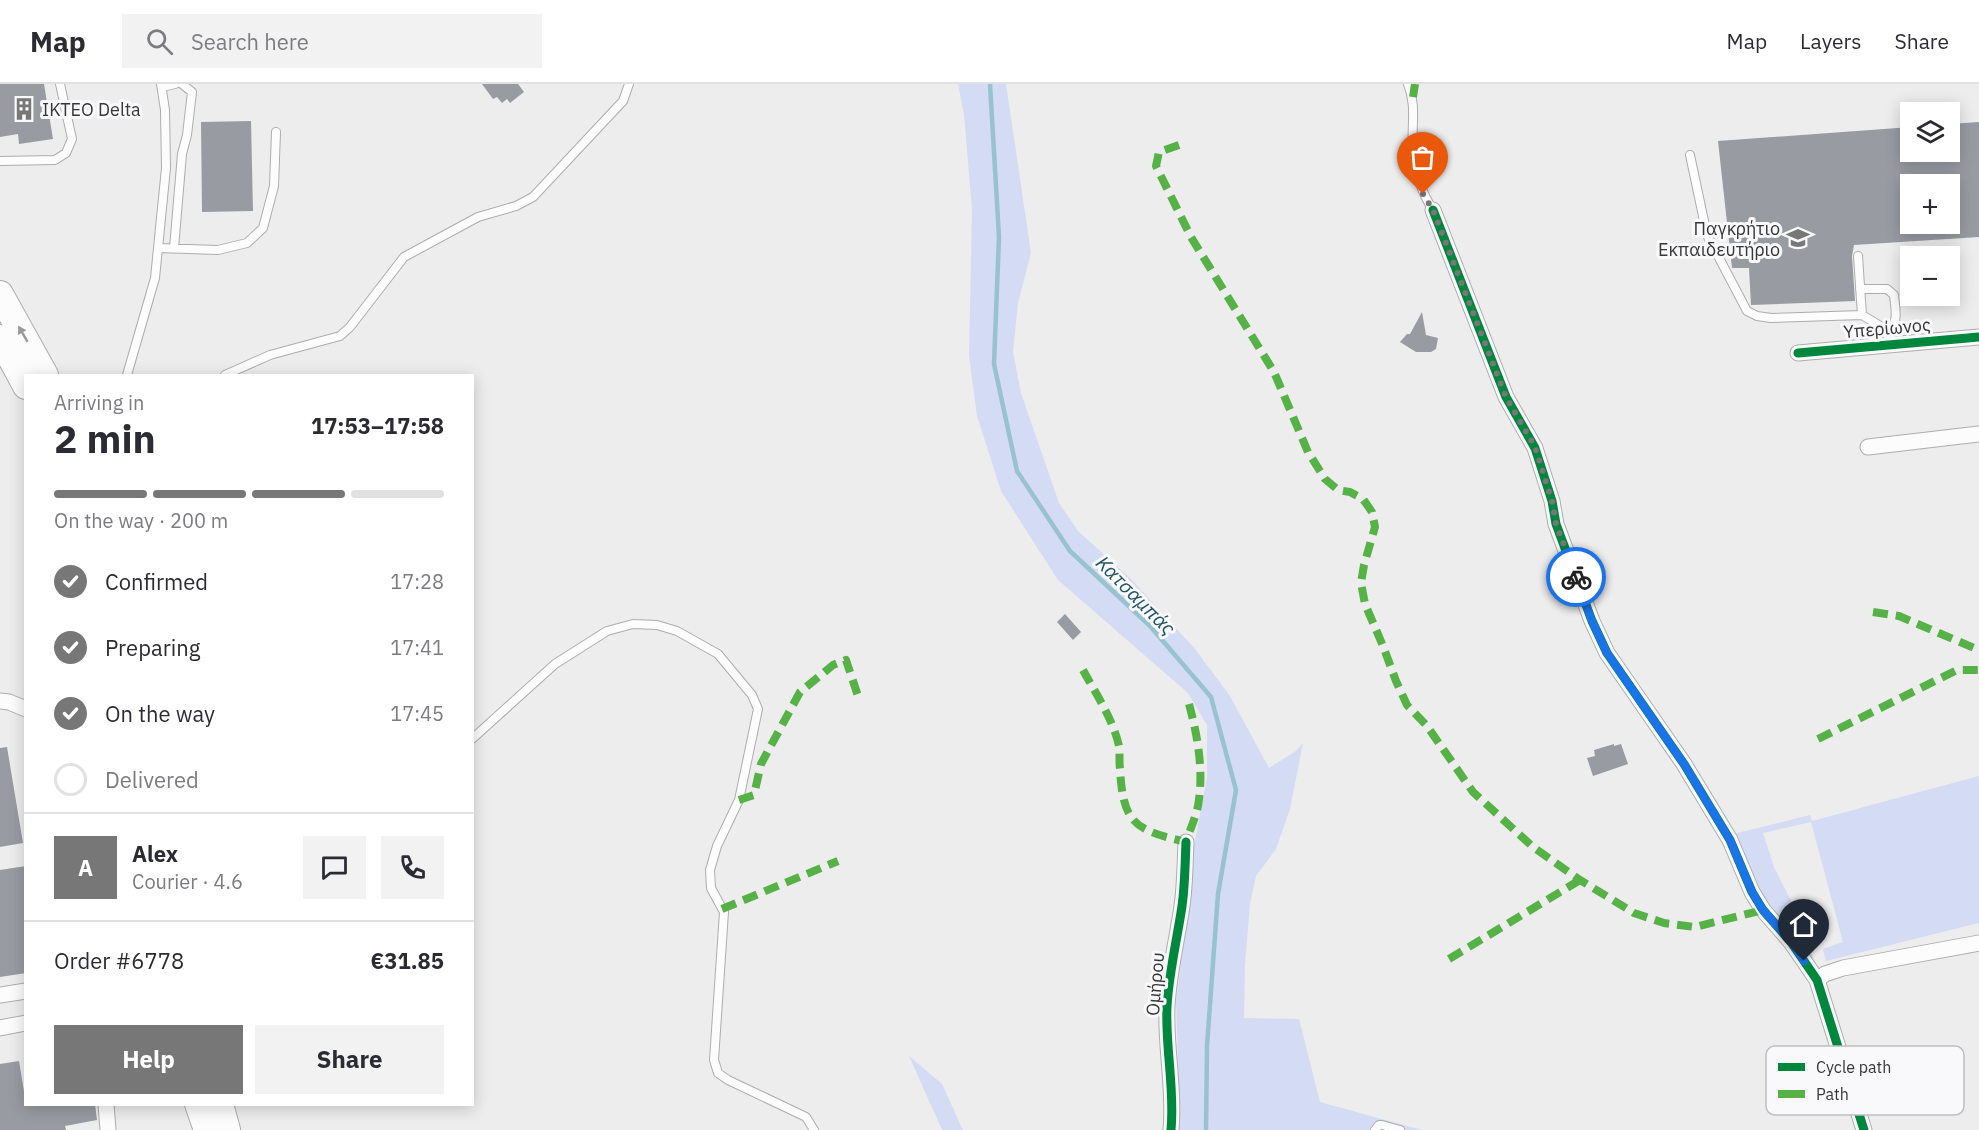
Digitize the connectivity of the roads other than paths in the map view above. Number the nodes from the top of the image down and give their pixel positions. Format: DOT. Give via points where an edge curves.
graph roads {
  1 [pos="60,84"];
  2 [pos="175,84"];
  3 [pos="182,84"];
  4 [pos="629,84"];
  5 [pos="1408,84"];
  6 [pos="162,86"];
  7 [pos="276,132"];
  8 [pos="1690,155"];
  9 [pos="0,161"];
  10 [pos="1433,210"];
  11 [pos="158,248"];
  12 [pos="174,248"];
  13 [pos="1858,256"];
  14 [pos="1860,289"];
  15 [pos="0,294"];
  16 [pos="1862,315"];
  17 [pos="1888,337"];
  18 [pos="1979,337"];
  19 [pos="0,338"];
  20 [pos="1798,353"];
  21 [pos="44,374"];
  22 [pos="127,374"];
  23 [pos="227,374"];
  24 [pos="24,382"];
  25 [pos="1979,434"];
  26 [pos="1868,447"];
  27 [pos="0,701"];
  28 [pos="24,708"];
  29 [pos="474,737"];
  30 [pos="1186,842"];
  31 [pos="1979,944"];
  32 [pos="1817,981"];
  33 [pos="24,990"];
  34 [pos="0,995"];
  35 [pos="24,1023"];
  36 [pos="0,1028"];
  37 [pos="1838,1046"];
  38 [pos="106,1106"];
  39 [pos="199,1106"];
  40 [pos="221,1106"];
  41 [pos="1859,1115"];
  42 [pos="108,1125"];
  43 [pos="207,1130"];
  44 [pos="227,1130"];
  45 [pos="814,1130"];
  46 [pos="1171,1130"];
  47 [pos="1375,1130"];
  48 [pos="1400,1130"];
  49 [pos="1864,1130"];
  1 -- 9 [label="lane" via="72,140 66,153 55,160"];
  2 -- 6 [label="lane"];
  3 -- 12 [label="lane" via="192,92"];
  4 -- 23 [label="lane" via="622,101 533,197 478,217 404,257 340,336 270,356"];
  5 -- 10 [label="lane" via="1413,98 1417,171 1423,194"];
  6 -- 11 [label="lane" via="166,168"];
  7 -- 12 [label="lane" via="274,186 263,228 247,243 218,250"];
  8 -- 16 [label="lane" via="1707,235 1747,311 1771,318"];
  10 -- 32 [label="street" via="1506,397 1535,447 1556,524 1607,653 1684,764 1730,840 1763,910"];
  11 -- 12 [label="lane"];
  11 -- 22 [label="lane" via="155,278"];
  13 -- 14 [label="lane"];
  14 -- 16 [label="lane"];
  14 -- 17 [label="lane" via="1887,288 1894,295 1896,321"];
  21 -- 15 [label="main road, one-way"];
  16 -- 17 [label="lane"];
  17 -- 18 [label="street, Υπερίωνος"];
  17 -- 20 [label="street, Υπερίωνος"];
  19 -- 24 [label="main road"];
  25 -- 26 [label="street"];
  27 -- 28 [label="street"];
  29 -- 45 [label="lane" via="555,664 607,631 633,624 657,625 677,631 718,654 752,695 758,709 739,800 710,870 711,888 724,912 714,1060 718,1073 728,1080 806,1117"];
  30 -- 46 [label="street, Ομήρου" via="1182,906 1167,995"];
  31 -- 32 [label="street" via="1843,968"];
  32 -- 37 [label="street"];
  33 -- 34 [label="street"];
  35 -- 36 [label="street"];
  38 -- 42 [label="street"];
  39 -- 43 [label="main road"];
  40 -- 44 [label="main road"];
  41 -- 49 [label="street"];
  47 -- 48 [label="lane" via="1382,1125"];
}
